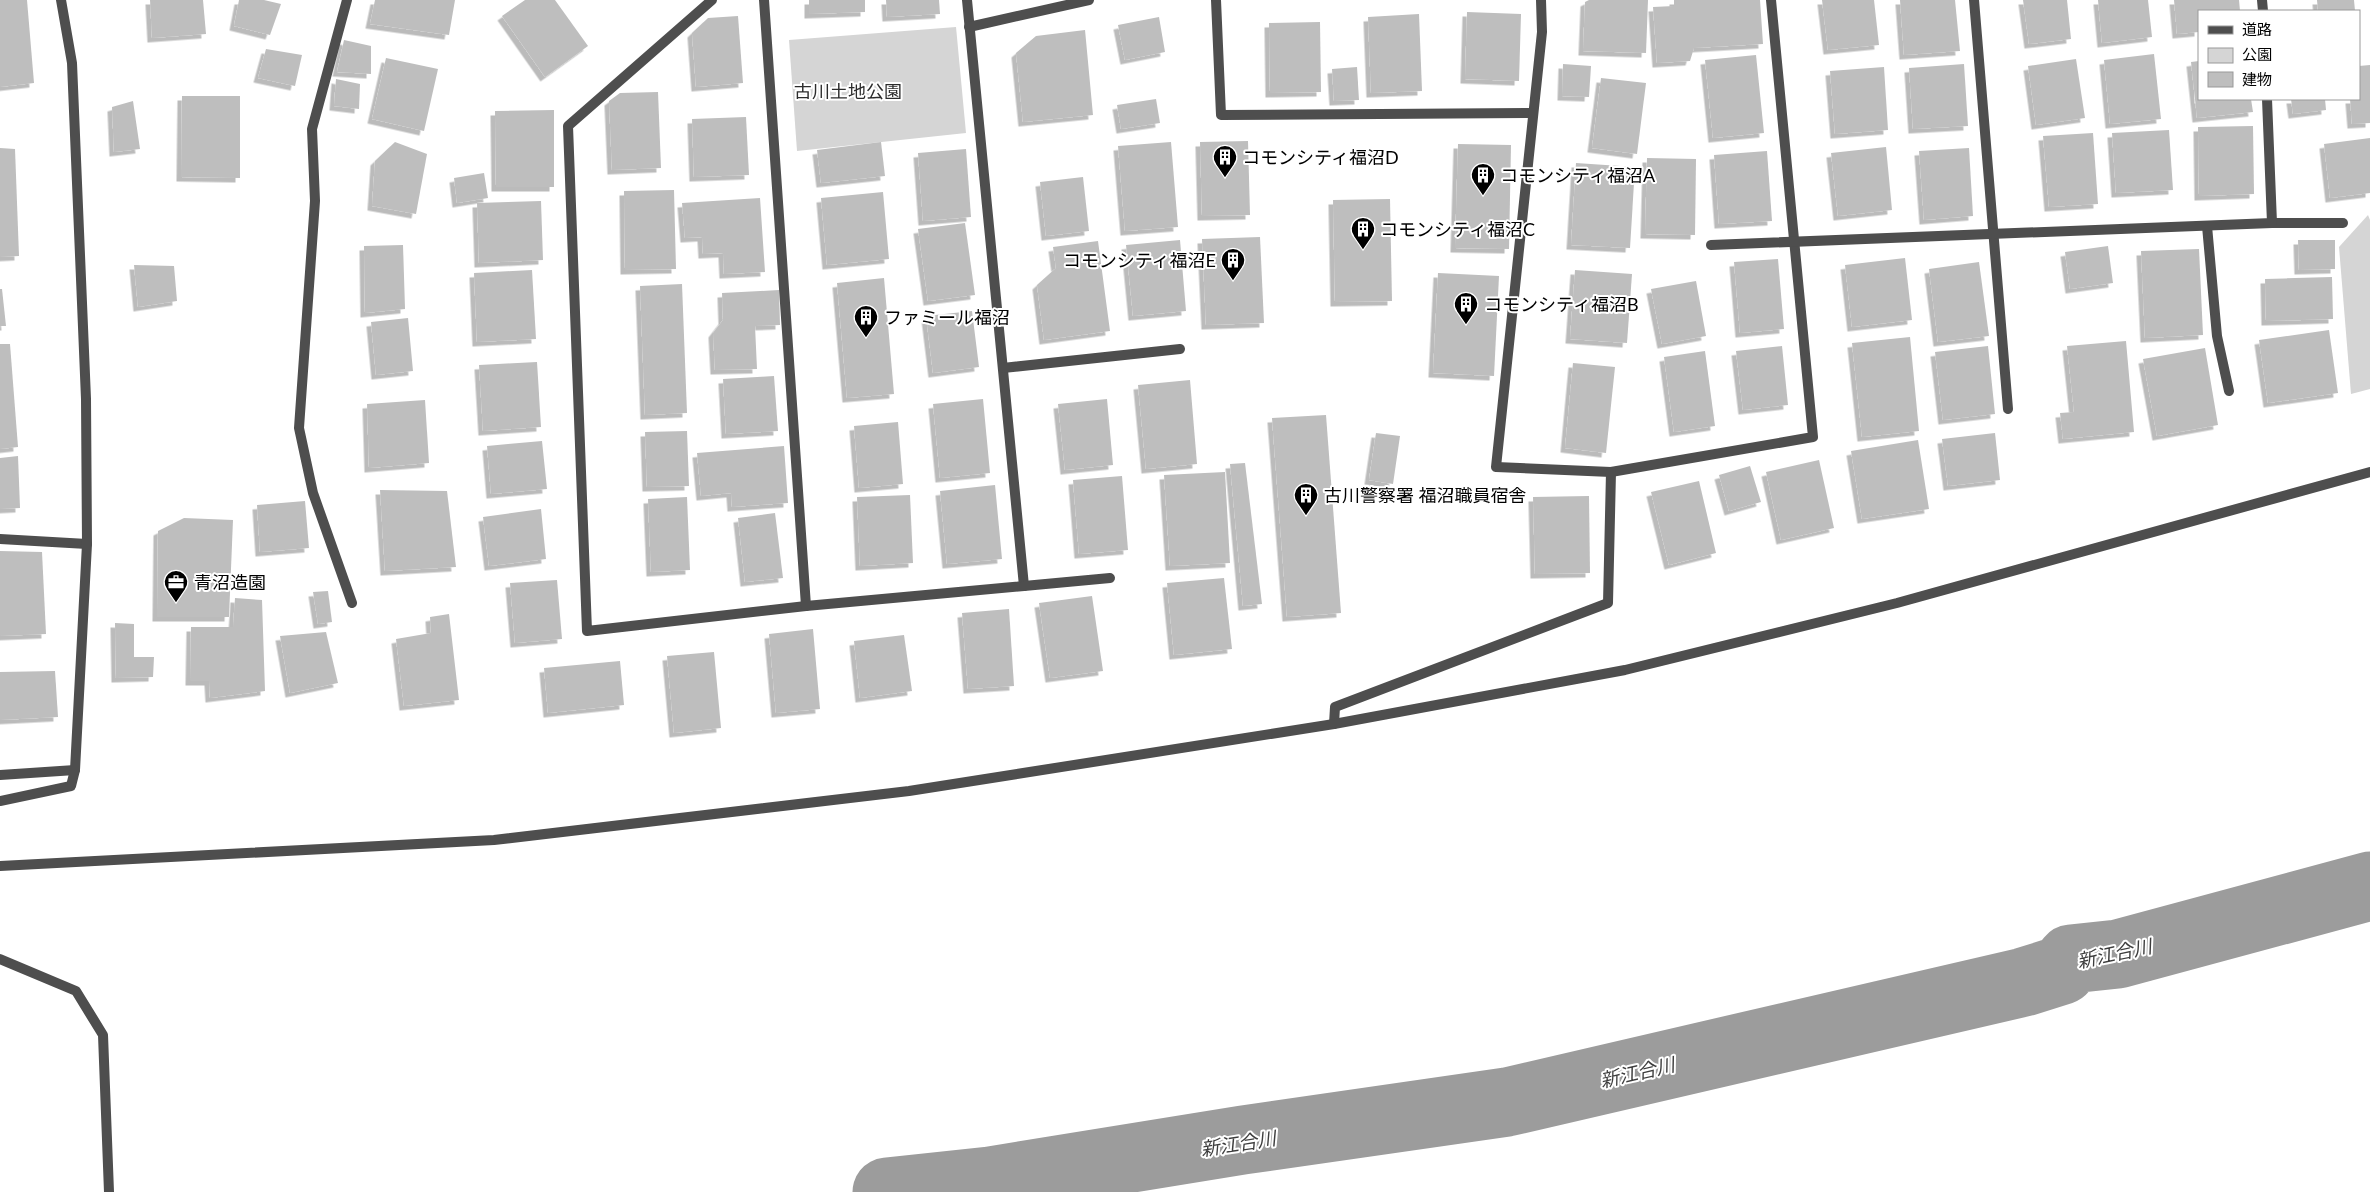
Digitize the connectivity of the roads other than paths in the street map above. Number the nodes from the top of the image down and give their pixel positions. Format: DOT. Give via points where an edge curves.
graph roads {
  1 [pos="61,0"];
  2 [pos="347,0"];
  3 [pos="712,0"];
  4 [pos="764,0"];
  5 [pos="967,0"];
  6 [pos="1090,0"];
  7 [pos="1216,0"];
  8 [pos="1541,0"];
  9 [pos="1770,0"];
  10 [pos="1974,0"];
  11 [pos="969,27"];
  12 [pos="2266,100"];
  13 [pos="1533,113"];
  14 [pos="2272,223"];
  15 [pos="2343,223"];
  16 [pos="2207,226"];
  17 [pos="1993,234"];
  18 [pos="1794,242"];
  19 [pos="1711,245"];
  20 [pos="1180,349"];
  21 [pos="1003,368"];
  22 [pos="2229,391"];
  23 [pos="2008,409"];
  24 [pos="1611,472"];
  25 [pos="2370,472"];
  26 [pos="0,539"];
  27 [pos="87,544"];
  28 [pos="1110,578"];
  29 [pos="1024,586"];
  30 [pos="352,602"];
  31 [pos="806,606"];
  32 [pos="1334,724"];
  33 [pos="75,770"];
  34 [pos="0,775"];
  35 [pos="0,801"];
  36 [pos="0,866"];
  37 [pos="0,959"];
  38 [pos="109,1190"];
  1 -- 27 [label="street" via="72,63 86,399"];
  2 -- 30 [label="street" via="312,129 315,201 299,428 313,494"];
  3 -- 31 [label="street" via="568,126 587,631"];
  4 -- 31 [label="street"];
  5 -- 11 [label="street"];
  6 -- 11 [label="street"];
  7 -- 13 [label="street" via="1221,115"];
  8 -- 13 [label="street" via="1542,32"];
  9 -- 18 [label="street"];
  10 -- 17 [label="street"];
  11 -- 21 [label="street"];
  12 -- 14 [label="street"];
  13 -- 24 [label="street" via="1496,467"];
  14 -- 15 [label="street"];
  14 -- 16 [label="street"];
  16 -- 17 [label="street"];
  16 -- 22 [label="street" via="2217,336"];
  17 -- 18 [label="street"];
  17 -- 23 [label="street"];
  18 -- 19 [label="street"];
  18 -- 24 [label="street" via="1813,437"];
  20 -- 21 [label="street"];
  21 -- 29 [label="street"];
  24 -- 32 [label="street" via="1608,603 1335,707"];
  25 -- 32 [label="street" via="1897,603 1625,670"];
  26 -- 27 [label="street"];
  27 -- 33 [label="street"];
  28 -- 29 [label="street"];
  29 -- 31 [label="street"];
  32 -- 36 [label="street" via="909,791 494,840"];
  33 -- 34 [label="street"];
  33 -- 35 [label="street" via="71,786"];
  37 -- 38 [label="street" via="76,991 104,1035"];
}
